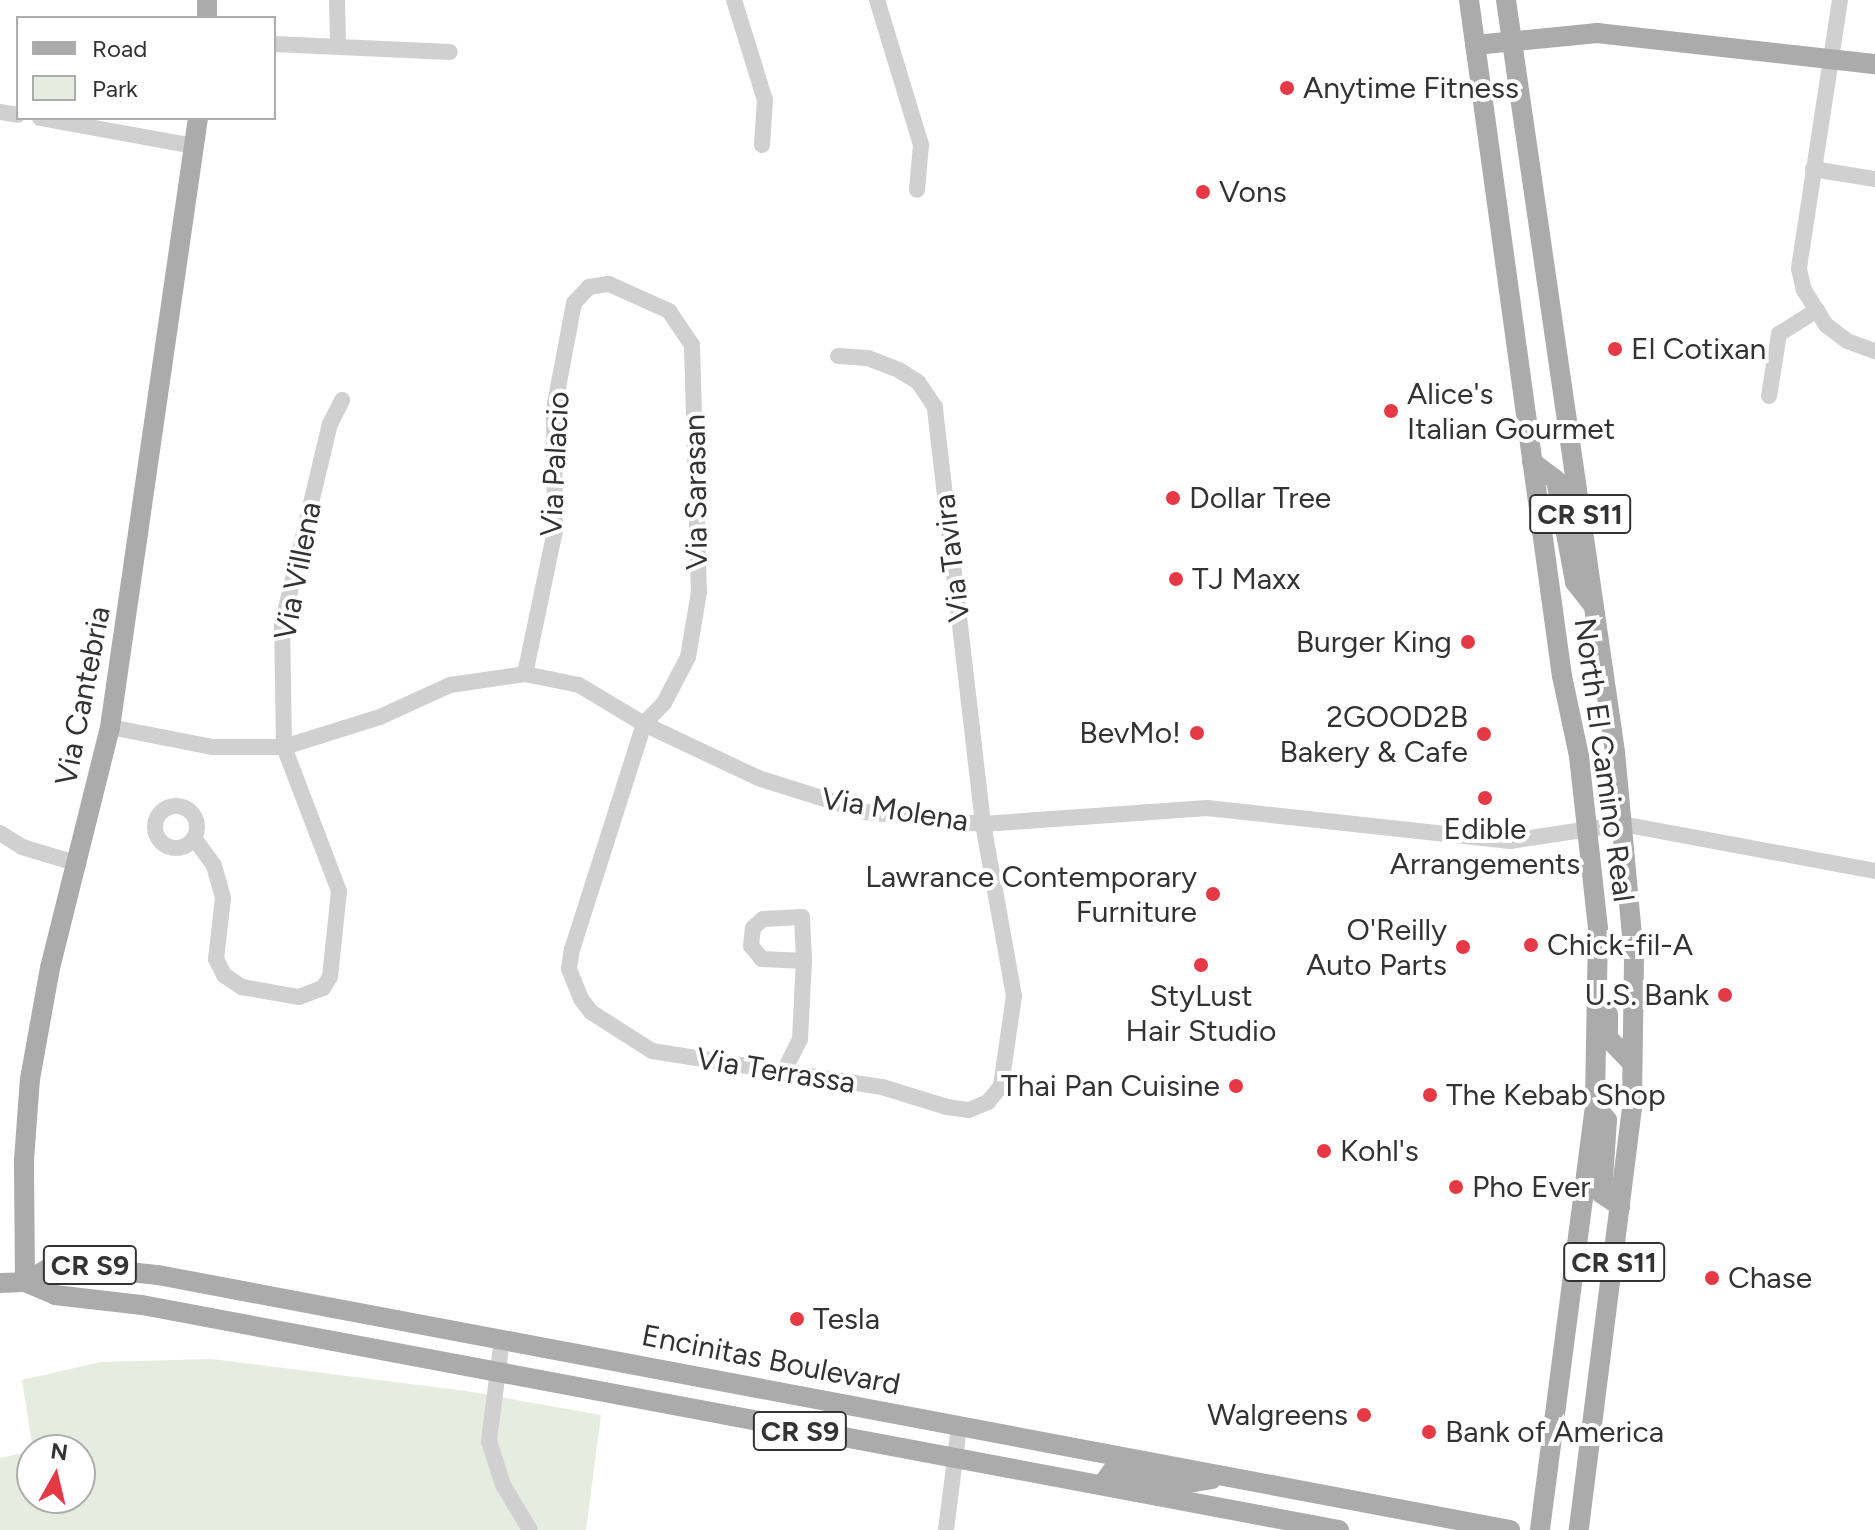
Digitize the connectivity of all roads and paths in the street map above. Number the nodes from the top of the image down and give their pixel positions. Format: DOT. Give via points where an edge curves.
graph roads {
  1 [pos="337,0"];
  2 [pos="734,0"];
  3 [pos="877,0"];
  4 [pos="1469,0"];
  5 [pos="1506,0"];
  6 [pos="1840,0"];
  7 [pos="1513,42"];
  8 [pos="276,44"];
  9 [pos="338,45"];
  10 [pos="1475,45"];
  11 [pos="450,52"];
  12 [pos="1832,58"];
  13 [pos="1875,64"];
  14 [pos="51,120"];
  15 [pos="198,120"];
  16 [pos="762,145"];
  17 [pos="194,146"];
  18 [pos="1813,169"];
  19 [pos="1875,179"];
  20 [pos="917,190"];
  21 [pos="617,288"];
  22 [pos="1817,310"];
  23 [pos="1875,351"];
  24 [pos="838,356"];
  25 [pos="1769,396"];
  26 [pos="342,400"];
  27 [pos="1532,462"];
  28 [pos="1593,605"];
  29 [pos="525,674"];
  30 [pos="644,724"];
  31 [pos="110,727"];
  32 [pos="284,747"];
  33 [pos="983,824"];
  34 [pos="1622,824"];
  35 [pos="1588,829"];
  36 [pos="0,833"];
  37 [pos="194,838"];
  38 [pos="79,864"];
  39 [pos="1875,871"];
  40 [pos="1596,904"];
  41 [pos="804,961"];
  42 [pos="1631,1062"];
  43 [pos="782,1075"];
  44 [pos="1595,1106"];
  45 [pos="1620,1206"];
  46 [pos="25,1282"];
  47 [pos="0,1283"];
  48 [pos="502,1339"];
  49 [pos="498,1373"];
  50 [pos="959,1427"];
  51 [pos="955,1460"];
  52 [pos="1228,1476"];
  53 [pos="1102,1485"];
  54 [pos="530,1530"];
  55 [pos="946,1530"];
  56 [pos="1339,1530"];
  57 [pos="1510,1530"];
  58 [pos="1540,1530"];
  59 [pos="1579,1530"];
  1 -- 9 [label="street"];
  2 -- 16 [label="street" via="765,100"];
  3 -- 20 [label="street" via="921,145"];
  4 -- 10 [label="main road, North El Camino Real / CR S11"];
  5 -- 7 [label="main road, North El Camino Real / CR S11"];
  6 -- 12 [label="street"];
  7 -- 10 [label="main road"];
  7 -- 12 [label="main road" via="1597,33"];
  7 -- 28 [label="main road, North El Camino Real / CR S11"];
  8 -- 9 [label="street"];
  9 -- 11 [label="street"];
  10 -- 27 [label="main road, North El Camino Real / CR S11"];
  12 -- 13 [label="main road"];
  12 -- 18 [label="street"];
  14 -- 17 [label="street"];
  15 -- 17 [label="main road, Via Cantebria"];
  17 -- 31 [label="main road, Via Cantebria"];
  18 -- 19 [label="street"];
  18 -- 22 [label="street" via="1799,269"];
  21 -- 29 [label="street, Via Palacio" via="589,287 574,303 554,409 555,530"];
  21 -- 30 [label="street, Via Sarasan" via="669,311 692,345 699,592 688,657 664,703"];
  22 -- 23 [label="street" via="1847,341"];
  22 -- 25 [label="street" via="1779,334"];
  24 -- 33 [label="street, Via Tavira" via="867,358 899,370 918,382 935,407"];
  26 -- 32 [label="street, Via Villena" via="330,424 282,625"];
  27 -- 28 [label="main road" via="1556,480 1575,582"];
  27 -- 35 [label="main road, North El Camino Real / CR S11"];
  28 -- 34 [label="main road, North El Camino Real / CR S11"];
  29 -- 30 [label="street, Via Molena" via="579,685"];
  29 -- 32 [label="street, Via Molena" via="450,685 380,717"];
  30 -- 33 [label="street, Via Molena" via="819,800 866,812"];
  30 -- 43 [label="street, Via Terrassa" via="569,969 591,1012 652,1051"];
  31 -- 32 [label="street, Via Molena" via="213,747"];
  31 -- 38 [label="main road, Via Cantebria"];
  32 -- 37 [label="street, Via Villena" via="292,777 333,864 339,891 330,977 323,988 299,997 242,987 224,975 216,959 223,898 214,866"];
  33 -- 35 [label="street, Via Molena" via="1207,808 1510,841"];
  33 -- 43 [label="street, Via Terrassa" via="1014,996 1001,1086 988,1102 969,1110 882,1087"];
  34 -- 35 [label="street, Via Molena"];
  34 -- 39 [label="street, North El Camino Real"];
  34 -- 42 [label="main road, North El Camino Real / CR S11" via="1634,958"];
  35 -- 40 [label="main road, North El Camino Real / CR S11"];
  36 -- 38 [label="street" via="22,847"];
  38 -- 46 [label="main road, Via Cantebria" via="50,968 30,1079"];
  40 -- 42 [label="main road" via="1607,932 1608,1038"];
  40 -- 44 [label="main road, North El Camino Real / CR S11"];
  41 -- 43 [label="street" via="800,1039"];
  42 -- 45 [label="main road, North El Camino Real / CR S11"];
  44 -- 45 [label="main road" via="1607,1120 1602,1194"];
  44 -- 58 [label="main road, North El Camino Real / CR S11"];
  45 -- 59 [label="main road, North El Camino Real / CR S11"];
  46 -- 47 [label="main road, Encinitas Boulevard / CR S9"];
  46 -- 48 [label="main road, Encinitas Boulevard / CR S9" via="56,1264 94,1265"];
  46 -- 49 [label="main road, Encinitas Boulevard / CR S9" via="55,1295 142,1305"];
  48 -- 49 [label="street"];
  48 -- 50 [label="main road, Encinitas Boulevard / CR S9"];
  49 -- 51 [label="main road, Encinitas Boulevard / CR S9"];
  49 -- 54 [label="street" via="489,1441 503,1485"];
  50 -- 51 [label="street"];
  50 -- 52 [label="main road, Encinitas Boulevard / CR S9"];
  51 -- 53 [label="main road, Encinitas Boulevard / CR S9"];
  51 -- 55 [label="street"];
  52 -- 53 [label="main road" via="1187,1483 1113,1470"];
  52 -- 57 [label="main road, Encinitas Boulevard / CR S9"];
  53 -- 56 [label="main road, Encinitas Boulevard / CR S9"];
}
